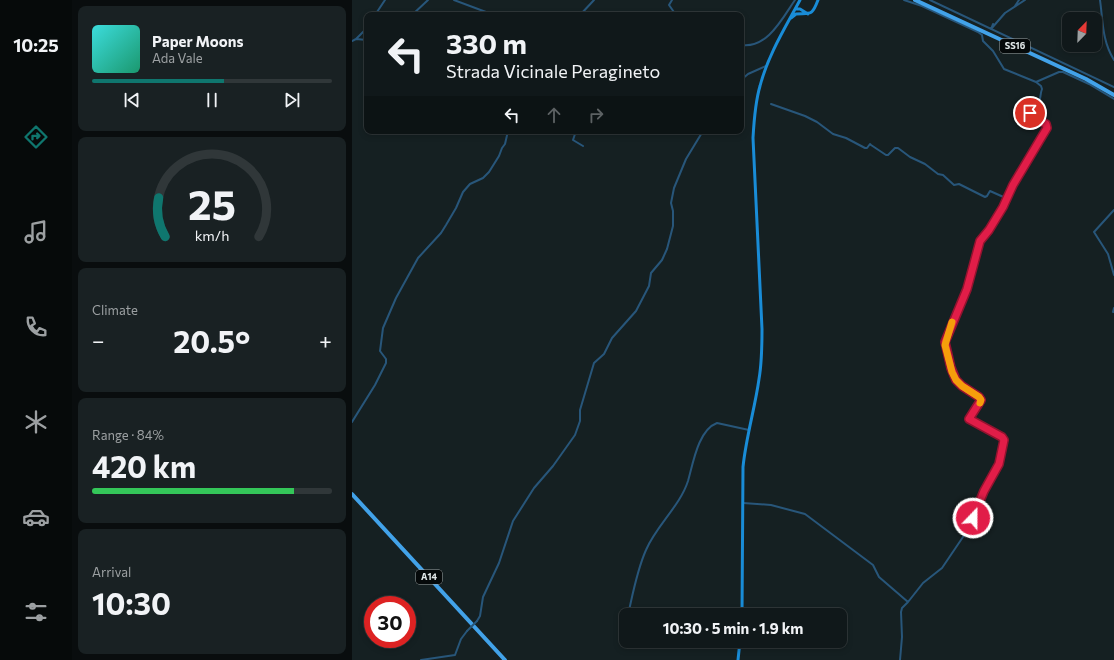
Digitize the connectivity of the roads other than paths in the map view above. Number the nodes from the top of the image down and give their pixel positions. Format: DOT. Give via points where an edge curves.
graph roads {
  1 [pos="385,0"];
  2 [pos="428,0"];
  3 [pos="454,0"];
  4 [pos="594,0"];
  5 [pos="672,0"];
  6 [pos="795,0"];
  7 [pos="818,0"];
  8 [pos="904,0"];
  9 [pos="915,0"];
  10 [pos="920,0"];
  11 [pos="930,0"];
  12 [pos="1019,0"];
  13 [pos="1025,0"];
  14 [pos="1100,0"];
  15 [pos="799,1"];
  16 [pos="1014,7"];
  17 [pos="795,9"];
  18 [pos="800,9"];
  19 [pos="377,12"];
  20 [pos="415,12"];
  21 [pos="486,12"];
  22 [pos="583,12"];
  23 [pos="674,12"];
  24 [pos="799,14"];
  25 [pos="808,14"];
  26 [pos="788,21"];
  27 [pos="983,25"];
  28 [pos="993,25"];
  29 [pos="991,28"];
  30 [pos="364,31"];
  31 [pos="998,32"];
  32 [pos="356,39"];
  33 [pos="352,40"];
  34 [pos="364,40"];
  35 [pos="744,45"];
  36 [pos="1114,60"];
  37 [pos="766,66"];
  38 [pos="744,77"];
  39 [pos="1036,82"];
  40 [pos="1114,87"];
  41 [pos="1114,94"];
  42 [pos="1114,99"];
  43 [pos="771,104"];
  44 [pos="507,134"];
  45 [pos="575,134"];
  46 [pos="701,134"];
  47 [pos="583,146"];
  48 [pos="1008,199"];
  49 [pos="1114,210"];
  50 [pos="1114,275"];
  51 [pos="1114,308"];
  52 [pos="1114,312"];
  53 [pos="352,422"];
  54 [pos="749,430"];
  55 [pos="352,494"];
  56 [pos="352,498"];
  57 [pos="742,503"];
  58 [pos="908,602"];
  59 [pos="630,608"];
  60 [pos="742,608"];
  61 [pos="739,648"];
  62 [pos="421,660"];
  63 [pos="502,660"];
  64 [pos="505,660"];
  65 [pos="738,660"];
  66 [pos="900,660"];
  1 -- 19 [label="street"];
  2 -- 20 [label="street"];
  3 -- 21 [label="street"];
  4 -- 22 [label="street"];
  5 -- 23 [label="street" via="669,5"];
  6 -- 35 [label="street" via="767,37 750,46"];
  7 -- 25 [label="main road" via="814,10"];
  8 -- 39 [label="street" via="978,32 1004,69"];
  9 -- 41 [label="highway, SS16"];
  10 -- 41 [label="highway, SS16" via="1086,77"];
  11 -- 27 [label="street"];
  12 -- 16 [label="street"];
  13 -- 16 [label="street"];
  14 -- 36 [label="street" via="1104,32"];
  15 -- 17 [label="main road"];
  15 -- 18 [label="main road"];
  16 -- 28 [label="street"];
  17 -- 18 [label="main road"];
  17 -- 24 [label="main road"];
  17 -- 26 [label="main road"];
  18 -- 25 [label="main road"];
  24 -- 25 [label="main road"];
  24 -- 26 [label="main road"];
  26 -- 37 [label="main road"];
  27 -- 28 [label="street"];
  27 -- 29 [label="street"];
  28 -- 29 [label="street"];
  28 -- 31 [label="street"];
  29 -- 31 [label="street"];
  30 -- 32 [label="street"];
  31 -- 40 [label="street"];
  32 -- 33 [label="street"];
  32 -- 34 [label="street"];
  37 -- 38 [label="street"];
  37 -- 54 [label="main road" via="757,98 753,138 762,354"];
  39 -- 42 [label="street" via="1063,72"];
  39 -- 48 [label="street" via="1042,89 1039,102 1029,114 1046,124 1047,128 1013,185"];
  43 -- 48 [label="street" via="805,116 833,134 866,148 870,144 886,155 898,148 943,175 954,185 959,184 985,197 990,191"];
  44 -- 53 [label="street" via="505,144 492,167 485,176 462,192 446,225 418,258 396,298 382,332 380,351 386,363"];
  45 -- 47 [label="street" via="573,140"];
  46 -- 62 [label="street, bridge" via="686,159 674,188 671,203 672,226 662,260 651,273 649,286 636,311 612,338 604,354 594,363 575,436 534,488 513,521 499,563 483,597 480,616 461,639 455,655"];
  48 -- 58 [label="street" via="980,241 967,289 947,334 945,345 956,380 981,400 969,419 1003,438 999,464 984,491 971,525 959,544 942,568 923,583"];
  49 -- 50 [label="street" via="1094,232 1108,254"];
  51 -- 52 [label="street"];
  54 -- 57 [label="main road" via="743,467"];
  54 -- 59 [label="street" via="715,423 703,436 688,482 646,550"];
  55 -- 64 [label="highway, A14"];
  56 -- 63 [label="highway, A14"];
  57 -- 58 [label="street" via="771,505 805,514 873,565 879,577"];
  57 -- 60 [label="main road"];
  58 -- 66 [label="street" via="901,612"];
  61 -- 65 [label="main road"];
}
